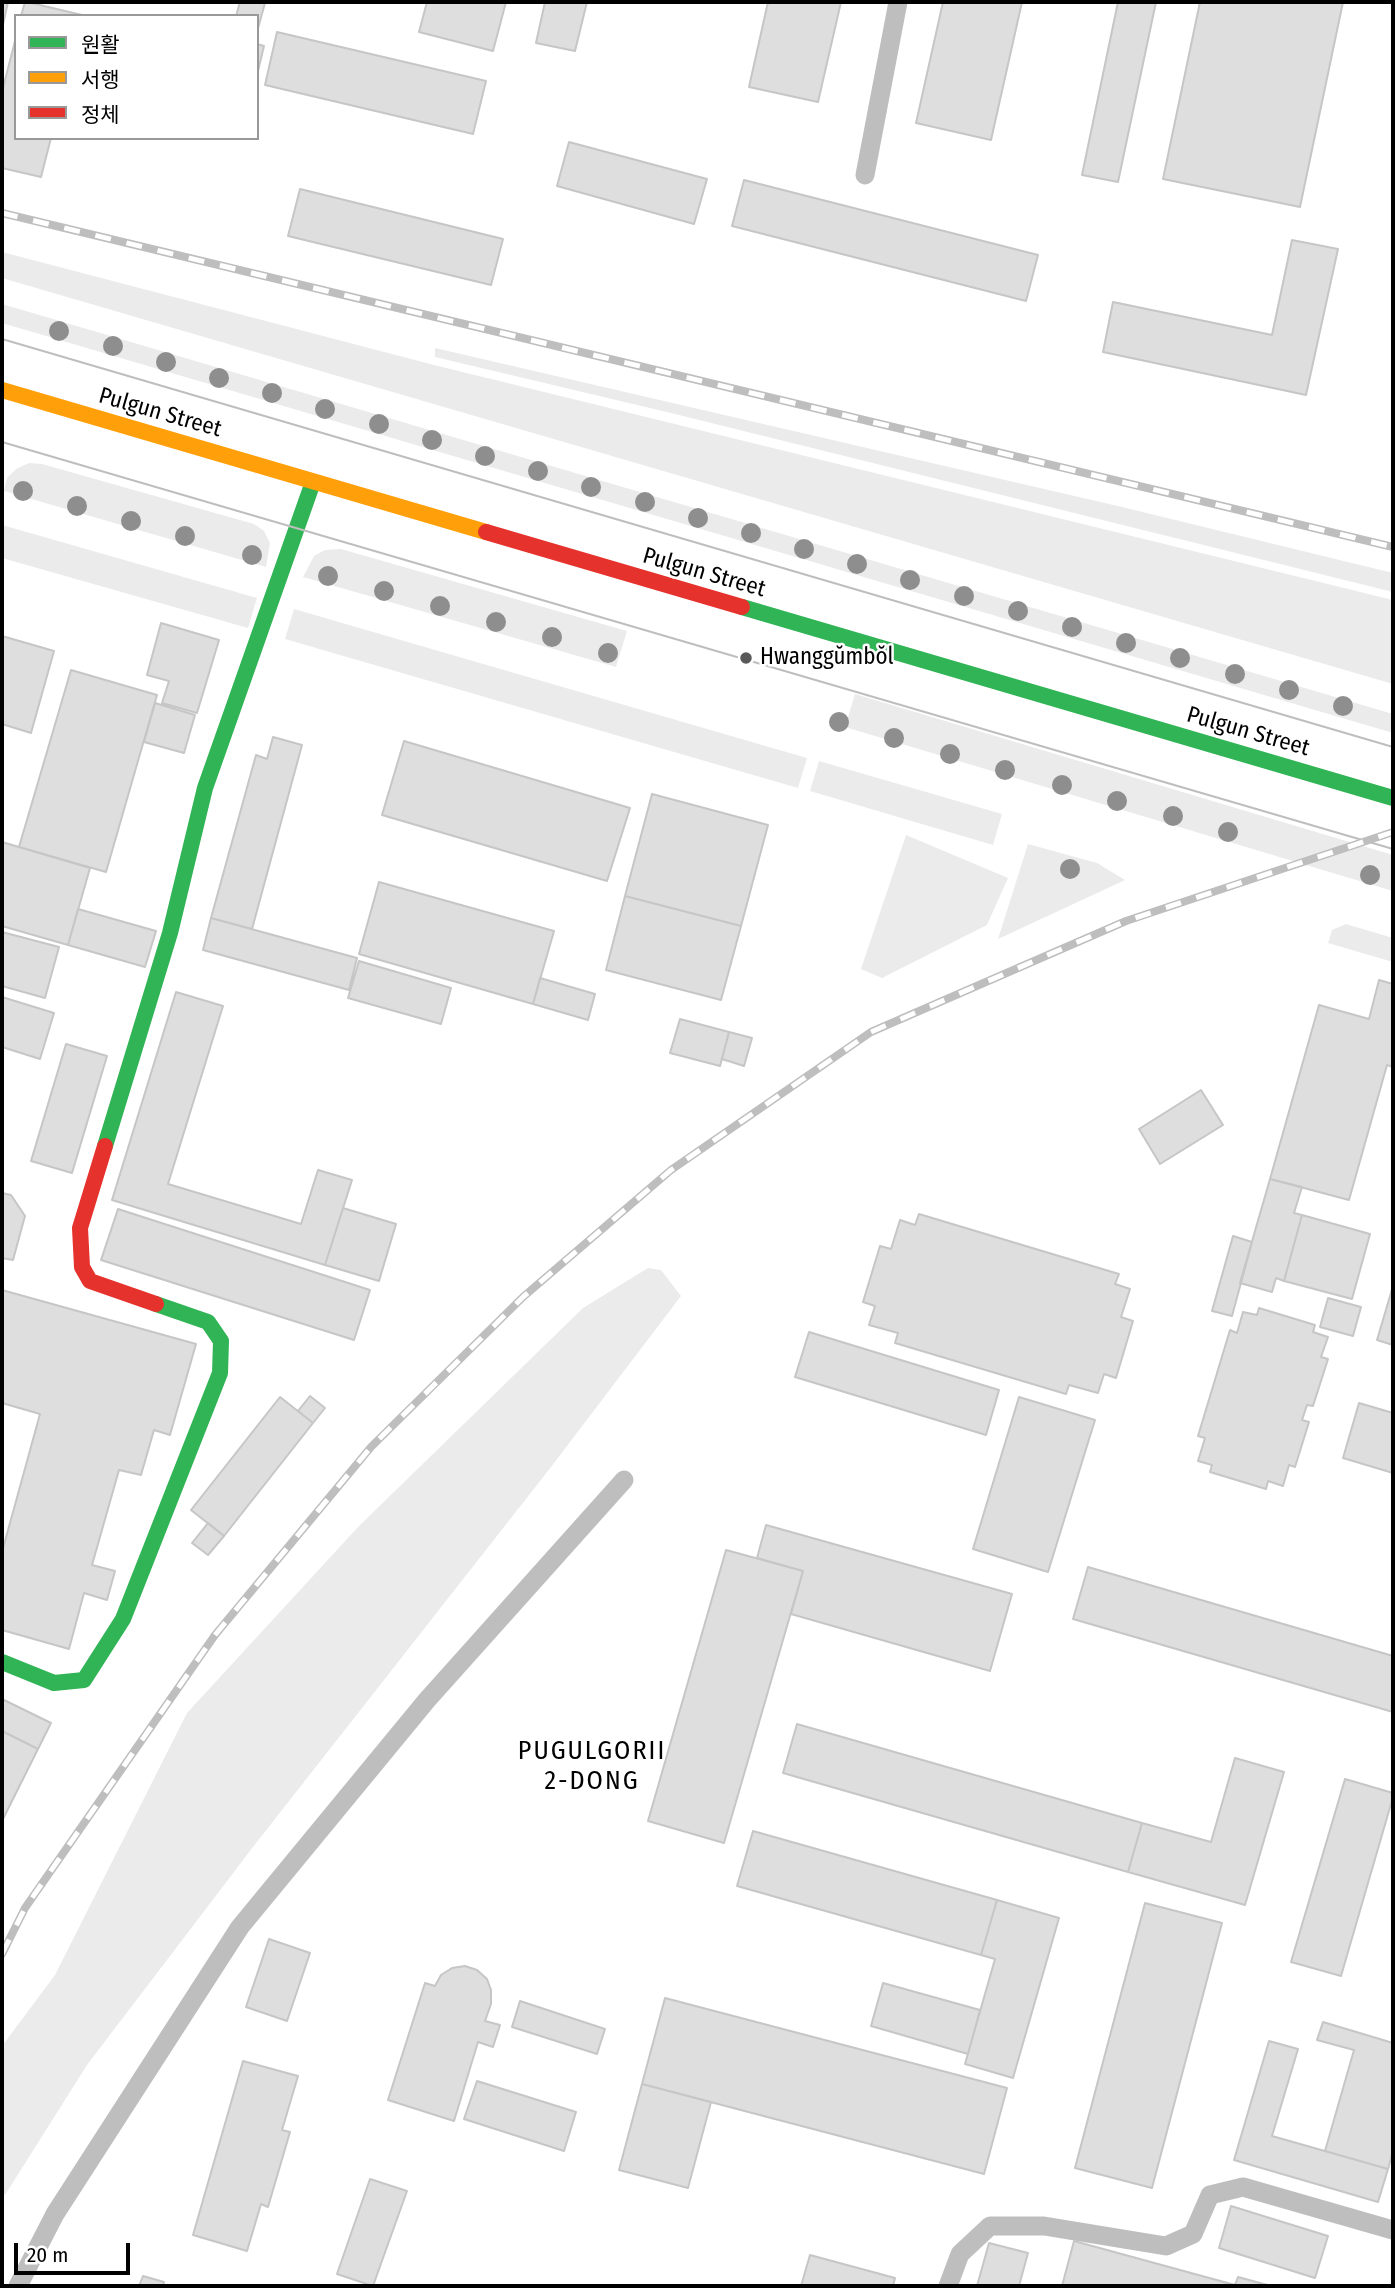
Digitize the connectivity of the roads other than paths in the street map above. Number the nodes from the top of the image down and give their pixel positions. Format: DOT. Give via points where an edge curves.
graph roads {
  1 [pos="898,2"];
  2 [pos="865,175"];
  3 [pos="2,390"];
  4 [pos="313,482"];
  5 [pos="1393,799"];
  6 [pos="624,1480"];
  7 [pos="2,1662"];
  8 [pos="1393,2230"];
  9 [pos="18,2286"];
  10 [pos="948,2286"];
  1 -- 2 [label="lane"];
  3 -- 4 [label="main road, Pulgun Street"];
  4 -- 5 [label="main road, Pulgun Street"];
  4 -- 7 [label="main road" via="205,788 170,933 80,1228 82,1267 90,1281 208,1322 221,1341 220,1373 123,1619 84,1680 54,1683"];
  6 -- 9 [label="lane" via="427,1700 240,1927 55,2214"];
  8 -- 10 [label="lane" via="1243,2187 1210,2195 1193,2234 1166,2246 1044,2226 990,2226 960,2254"];
}
